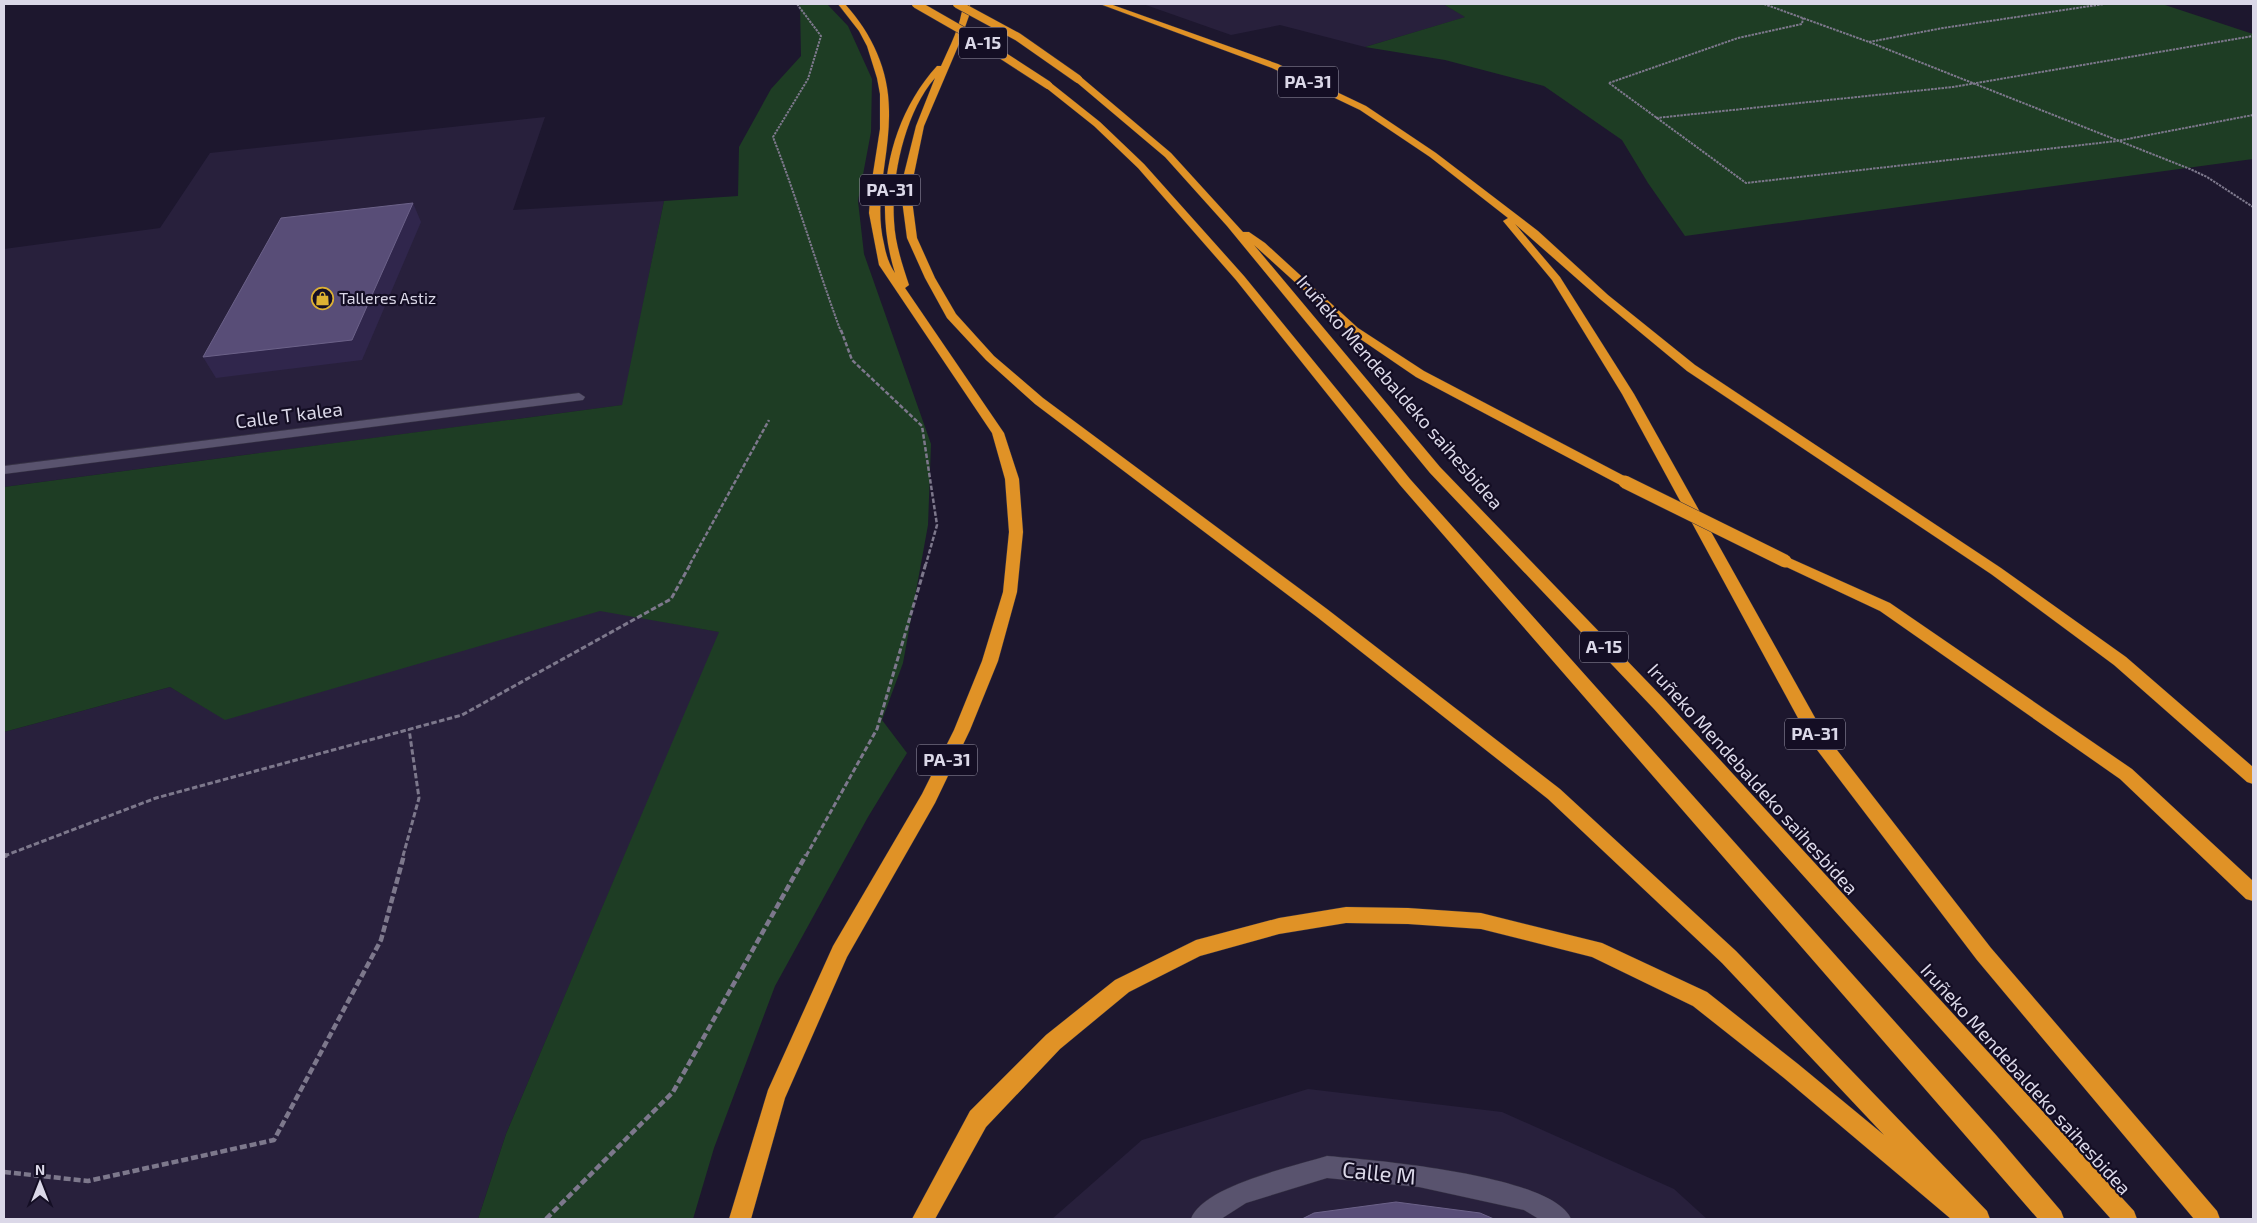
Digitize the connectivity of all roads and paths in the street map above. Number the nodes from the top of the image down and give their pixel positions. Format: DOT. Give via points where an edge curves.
graph roads {
  1 [pos="797,4"];
  2 [pos="841,4"];
  3 [pos="916,4"];
  4 [pos="957,4"];
  5 [pos="967,4"];
  6 [pos="1104,4"];
  7 [pos="1764,4"];
  8 [pos="2104,4"];
  9 [pos="1803,18"];
  10 [pos="2253,36"];
  11 [pos="1869,42"];
  12 [pos="945,64"];
  13 [pos="1975,84"];
  14 [pos="2253,115"];
  15 [pos="1656,118"];
  16 [pos="2117,141"];
  17 [pos="1491,200"];
  18 [pos="2253,208"];
  19 [pos="1231,224"];
  20 [pos="907,296"];
  21 [pos="579,397"];
  22 [pos="769,420"];
  23 [pos="4,470"];
  24 [pos="410,729"];
  25 [pos="2253,777"];
  26 [pos="4,856"];
  27 [pos="2253,893"];
  28 [pos="4,1172"];
  29 [pos="546,1219"];
  30 [pos="740,1219"];
  31 [pos="923,1219"];
  32 [pos="1202,1219"];
  33 [pos="1560,1219"];
  34 [pos="1969,1219"];
  35 [pos="1979,1219"];
  36 [pos="2053,1219"];
  37 [pos="2126,1219"];
  38 [pos="2209,1219"];
  1 -- 29 [label="path" via="821,36 808,79 772,137 852,360 922,426 937,525 877,729 683,1075 673,1092"];
  2 -- 20 [label="highway" via="873,48 883,84 884,127 874,206 875,233 884,264"];
  3 -- 36 [label="highway, A-15, bridge" via="1048,85 1142,166 1240,278 1405,482"];
  4 -- 19 [label="highway, Iruñeko Mendebaldeko saihesbidea / A-15, bridge" via="1018,37 1123,115 1168,155"];
  5 -- 12 [label="highway, PA-31" via="955,44"];
  6 -- 17 [label="highway, PA-31" via="1275,66 1363,108 1434,155"];
  7 -- 9 [label="path"];
  8 -- 11 [label="path"];
  9 -- 11 [label="path"];
  9 -- 15 [label="path" via="1802,24 1738,38 1609,83"];
  10 -- 13 [label="path"];
  11 -- 13 [label="path"];
  12 -- 20 [label="highway, PA-31" via="930,77 915,101 902,132 892,175 888,202 890,240"];
  12 -- 35 [label="highway" via="916,141 907,200 912,238 951,316 990,358 1039,401 1554,794 1729,957"];
  13 -- 15 [label="path"];
  13 -- 16 [label="path"];
  14 -- 16 [label="path"];
  15 -- 16 [label="path" via="1746,183"];
  16 -- 18 [label="path" via="2207,177"];
  17 -- 25 [label="highway" via="1691,368 1996,571 2074,627 2120,661"];
  17 -- 38 [label="highway, PA-31" via="1556,279 1628,394 1816,736 1984,954"];
  19 -- 27 [label="highway, bridge" via="1261,245 1354,330 1420,374 1625,482 1885,607 2126,774"];
  19 -- 37 [label="highway, Iruñeko Mendebaldeko saihesbidea / A-15" via="1435,470 1660,705"];
  20 -- 30 [label="highway, PA-31" via="998,432 1012,479 1016,532 1010,592 990,661 962,730 929,798 840,952 775,1097"];
  21 -- 23 [label="street, Calle T kalea"];
  22 -- 24 [label="path" via="671,599 462,715"];
  24 -- 26 [label="path" via="156,798"];
  24 -- 28 [label="path" via="419,798 381,940 274,1140 88,1181"];
  31 -- 34 [label="highway" via="978,1119 1053,1042 1122,986 1196,949 1279,926 1346,915 1482,920 1595,949 1700,999"];
  32 -- 33 [label="street, Calle M" via="1240,1194 1327,1168 1419,1176 1528,1200"];
}
